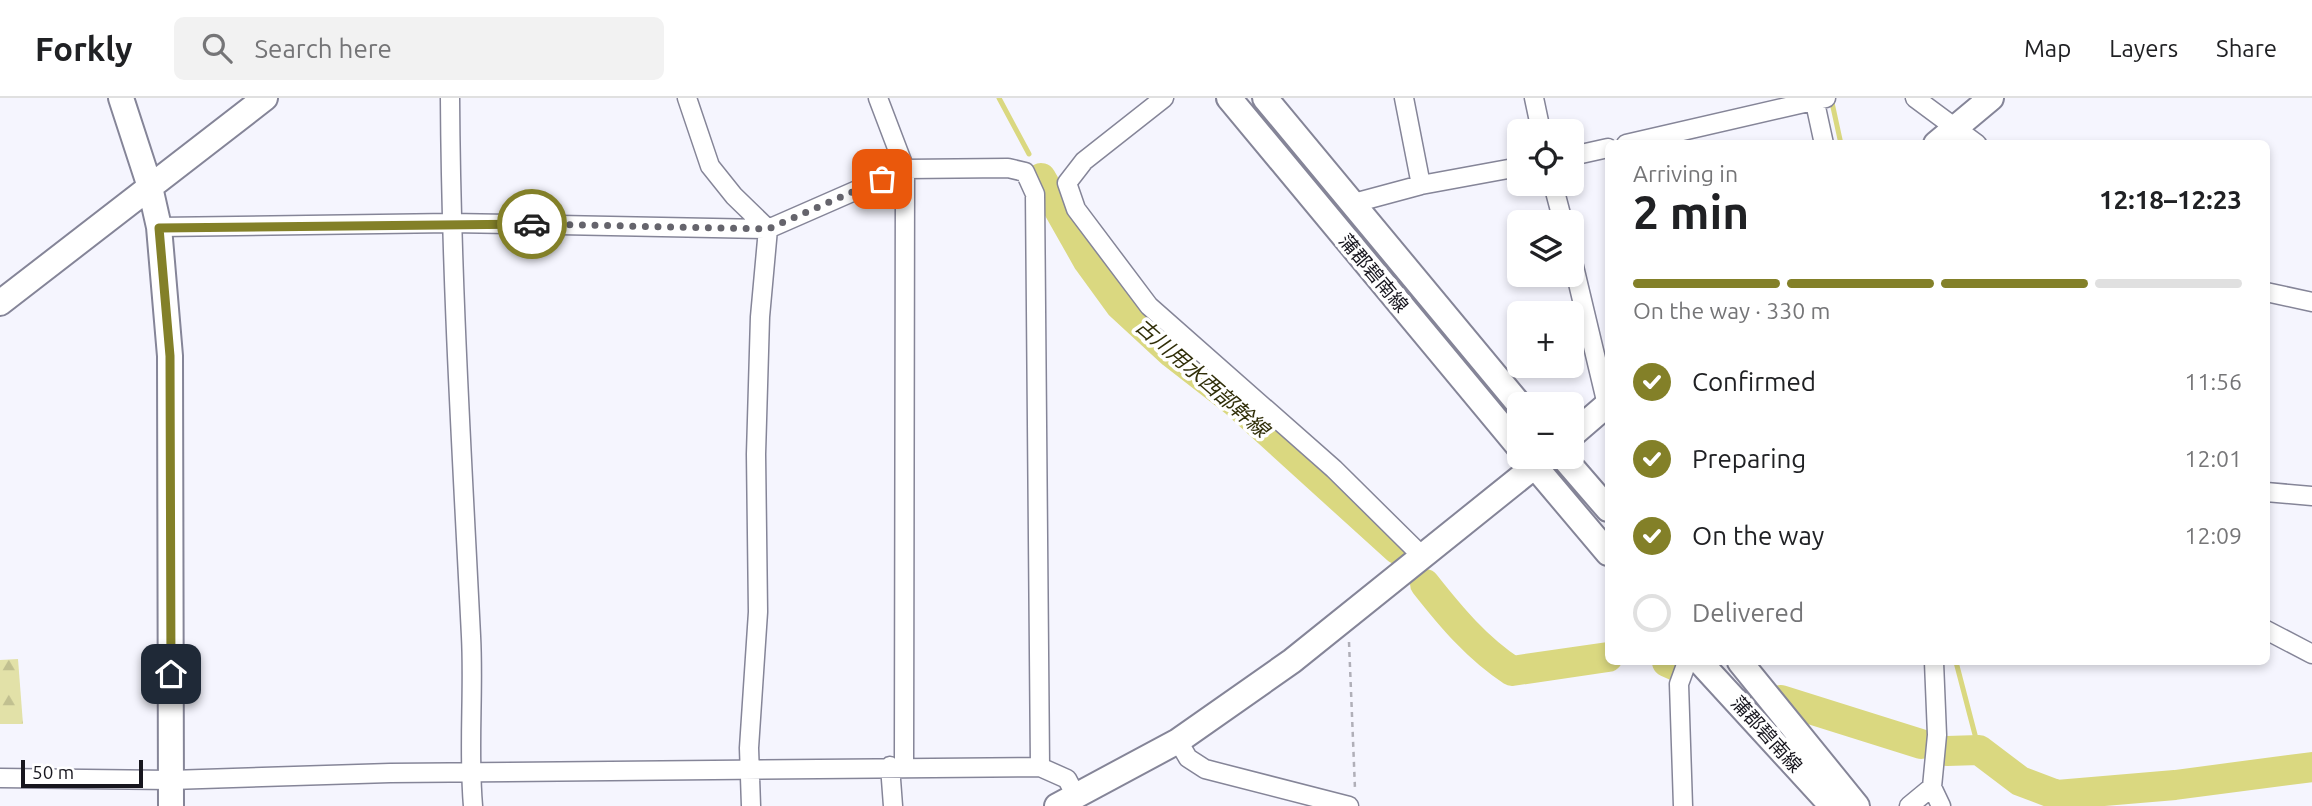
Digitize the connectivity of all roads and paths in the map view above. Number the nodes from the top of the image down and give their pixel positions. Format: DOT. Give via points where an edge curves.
graph roads {
  1 [pos="121,98"];
  2 [pos="265,98"];
  3 [pos="450,98"];
  4 [pos="687,98"];
  5 [pos="878,98"];
  6 [pos="1164,98"];
  7 [pos="1229,98"];
  8 [pos="1265,98"];
  9 [pos="1404,98"];
  10 [pos="1534,98"];
  11 [pos="1914,98"];
  12 [pos="1991,98"];
  13 [pos="1819,99"];
  14 [pos="1538,119"];
  15 [pos="1955,128"];
  16 [pos="1643,140"];
  17 [pos="1824,140"];
  18 [pos="1941,140"];
  19 [pos="1972,140"];
  20 [pos="1605,149"];
  21 [pos="1584,153"];
  22 [pos="905,169"];
  23 [pos="1507,169"];
  24 [pos="1421,185"];
  25 [pos="150,187"];
  26 [pos="1354,203"];
  27 [pos="451,223"];
  28 [pos="159,228"];
  29 [pos="768,229"];
  30 [pos="1579,287"];
  31 [pos="2270,293"];
  32 [pos="2312,302"];
  33 [pos="0,303"];
  34 [pos="1509,392"];
  35 [pos="1605,392"];
  36 [pos="1605,407"];
  37 [pos="1584,425"];
  38 [pos="1507,433"];
  39 [pos="1525,469"];
  40 [pos="1543,469"];
  41 [pos="1573,469"];
  42 [pos="2270,492"];
  43 [pos="2312,496"];
  44 [pos="1605,506"];
  45 [pos="1605,549"];
  46 [pos="1422,556"];
  47 [pos="1347,617"];
  48 [pos="2270,633"];
  49 [pos="2312,654"];
  50 [pos="1686,665"];
  51 [pos="1703,665"];
  52 [pos="1934,665"];
  53 [pos="1752,666"];
  54 [pos="1178,741"];
  55 [pos="897,766"];
  56 [pos="1040,767"];
  57 [pos="750,772"];
  58 [pos="470,774"];
  59 [pos="0,778"];
  60 [pos="171,780"];
  61 [pos="1932,787"];
  62 [pos="1279,788"];
  63 [pos="1352,800"];
  64 [pos="1066,801"];
  65 [pos="171,806"];
  66 [pos="472,806"];
  67 [pos="751,806"];
  68 [pos="893,806"];
  69 [pos="1293,806"];
  70 [pos="1683,806"];
  71 [pos="1832,806"];
  72 [pos="1857,806"];
  73 [pos="1909,806"];
  74 [pos="1941,806"];
  1 -- 25 [label="street"];
  2 -- 25 [label="street"];
  3 -- 27 [label="street"];
  4 -- 29 [label="street" via="710,166"];
  5 -- 22 [label="street"];
  6 -- 46 [label="street" via="1084,161 1067,183 1076,209 1149,306 1334,469"];
  7 -- 38 [label="street, 蒲郡碧南線"];
  8 -- 26 [label="street, 蒲郡碧南線"];
  9 -- 24 [label="street"];
  10 -- 14 [label="street"];
  11 -- 15 [label="street"];
  12 -- 15 [label="street"];
  13 -- 16 [label="street"];
  13 -- 17 [label="street"];
  15 -- 18 [label="street"];
  15 -- 19 [label="street"];
  20 -- 21 [label="street"];
  22 -- 29 [label="street"];
  22 -- 55 [label="street"];
  22 -- 56 [label="street" via="1007,168 1025,172 1035,194"];
  23 -- 24 [label="street"];
  24 -- 26 [label="street"];
  25 -- 28 [label="street"];
  25 -- 33 [label="street"];
  26 -- 34 [label="street, 蒲郡碧南線"];
  27 -- 28 [label="street"];
  27 -- 29 [label="street"];
  27 -- 58 [label="street" via="472,664"];
  28 -- 60 [label="street" via="170,356"];
  29 -- 57 [label="street" via="760,317 758,612"];
  30 -- 35 [label="street"];
  31 -- 32 [label="street"];
  36 -- 37 [label="street"];
  39 -- 46 [label="street"];
  40 -- 45 [label="street"];
  41 -- 44 [label="street"];
  42 -- 43 [label="street"];
  46 -- 47 [label="street"];
  47 -- 54 [label="street"];
  47 -- 63 [label="path"];
  48 -- 49 [label="street"];
  50 -- 70 [label="street" via="1679,684"];
  51 -- 71 [label="street, 蒲郡碧南線"];
  52 -- 61 [label="street" via="1937,735"];
  53 -- 72 [label="street, 蒲郡碧南線"];
  54 -- 62 [label="street" via="1188,758 1205,769"];
  54 -- 64 [label="street"];
  55 -- 56 [label="street"];
  55 -- 57 [label="street"];
  55 -- 68 [label="street"];
  56 -- 64 [label="street" via="1067,779"];
  57 -- 58 [label="street"];
  57 -- 67 [label="street"];
  58 -- 60 [label="street"];
  58 -- 66 [label="street"];
  59 -- 60 [label="street"];
  60 -- 65 [label="street"];
  61 -- 73 [label="street"];
  61 -- 74 [label="street"];
  62 -- 63 [label="street"];
  62 -- 69 [label="street"];
}
